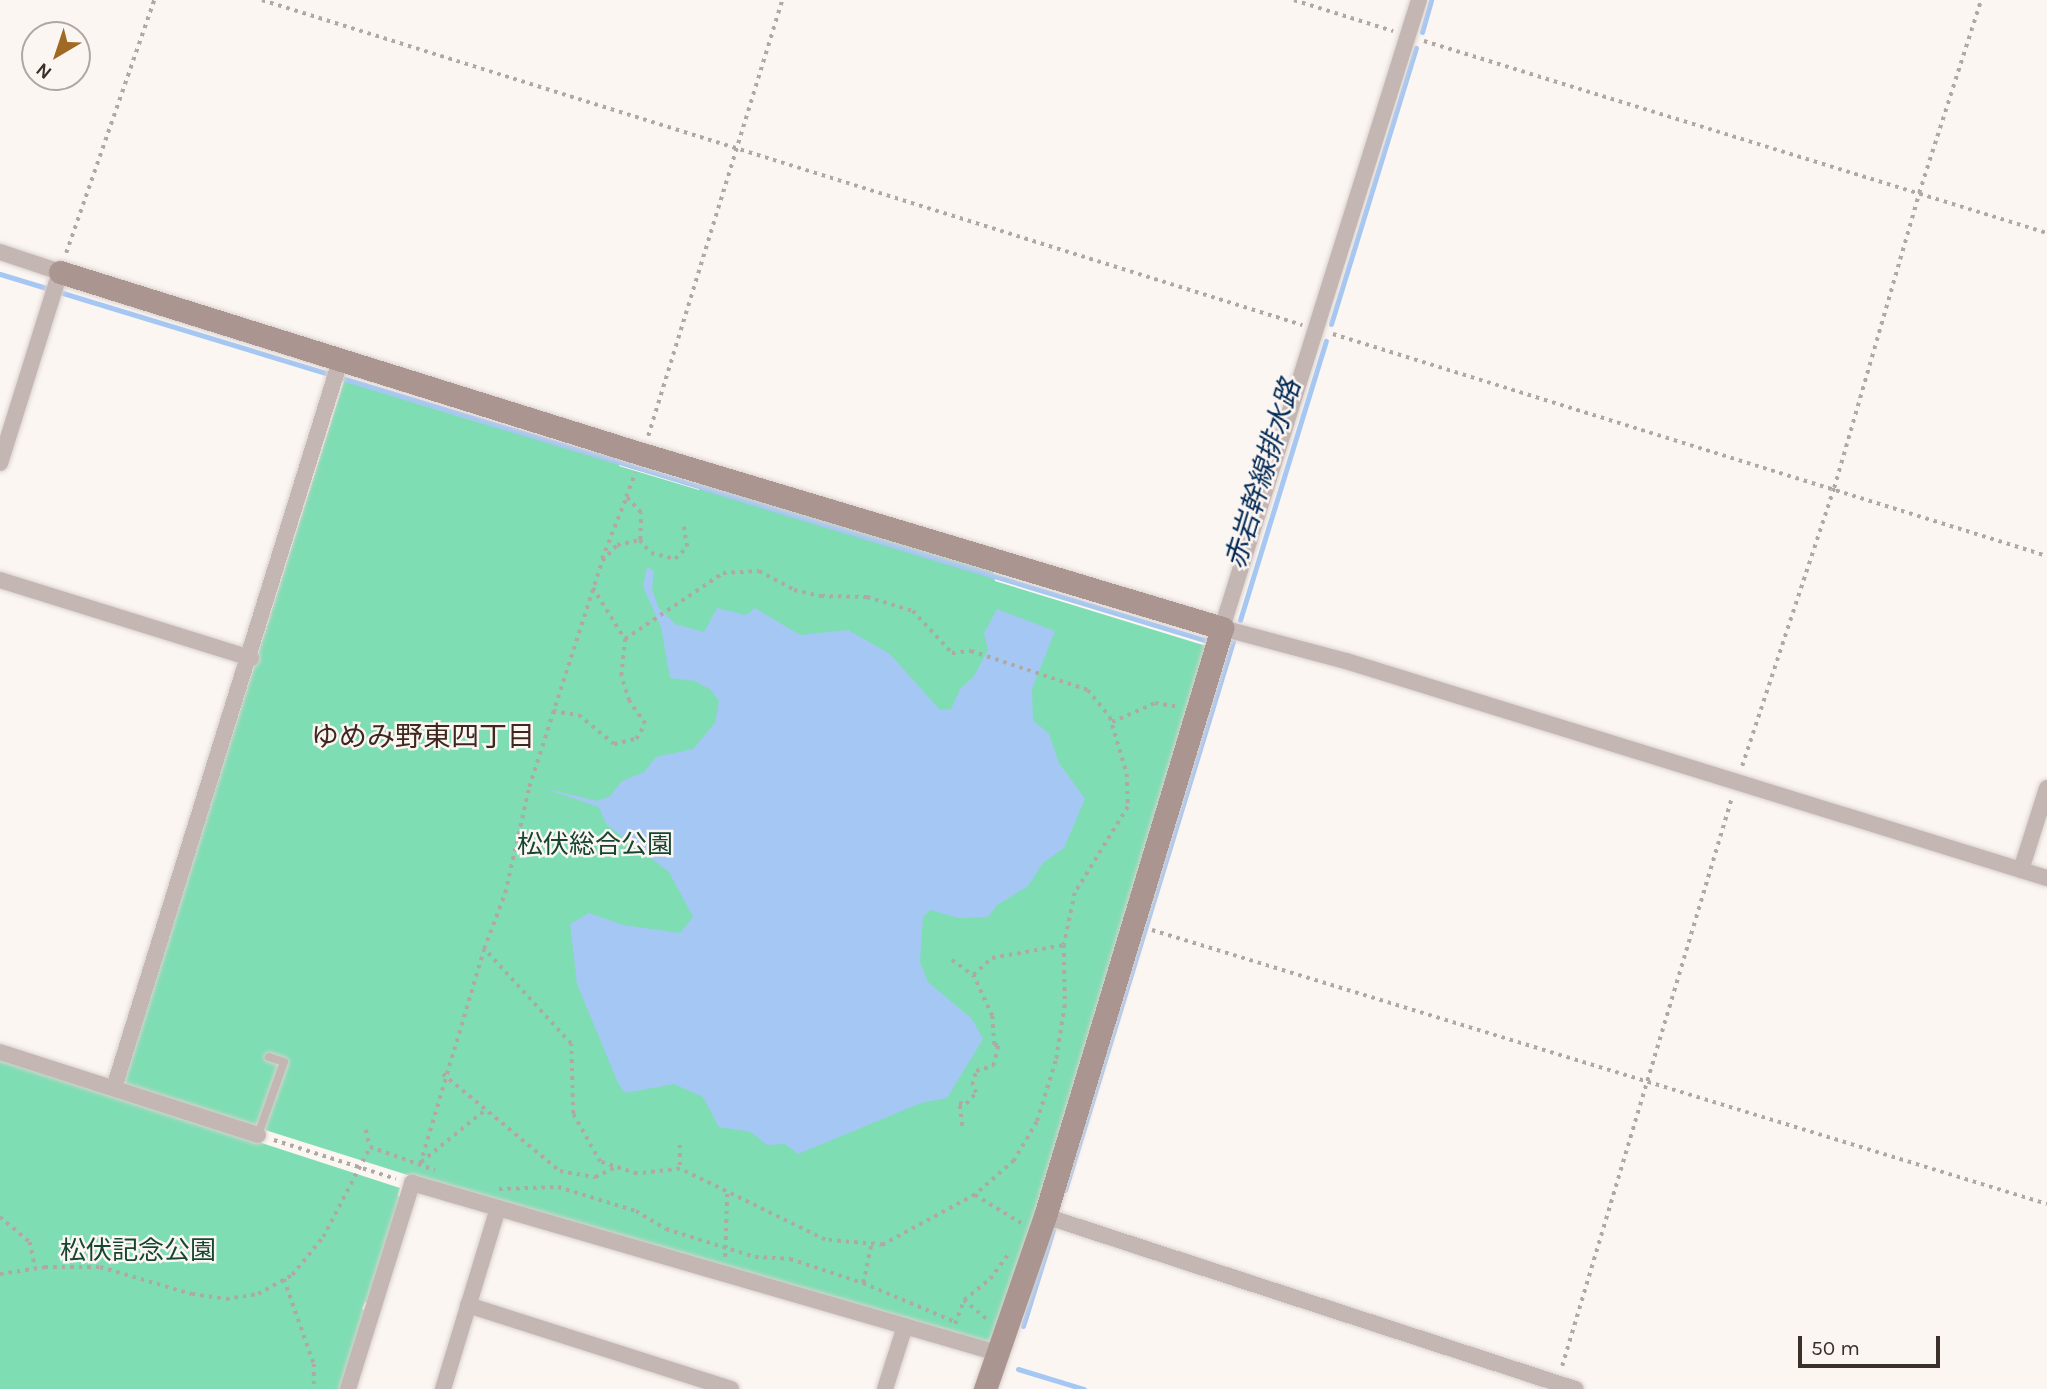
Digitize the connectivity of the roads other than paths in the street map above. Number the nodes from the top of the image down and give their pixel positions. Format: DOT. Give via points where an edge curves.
graph roads {
  1 [pos="1419,0"];
  2 [pos="0,252"];
  3 [pos="60,272"];
  4 [pos="340,361"];
  5 [pos="0,463"];
  6 [pos="0,580"];
  7 [pos="1222,628"];
  8 [pos="251,658"];
  9 [pos="2047,788"];
  10 [pos="2021,870"];
  11 [pos="2047,878"];
  12 [pos="0,1052"];
  13 [pos="269,1057"];
  14 [pos="114,1088"];
  15 [pos="258,1135"];
  16 [pos="498,1208"];
  17 [pos="1038,1224"];
  18 [pos="468,1305"];
  19 [pos="905,1326"];
  20 [pos="999,1345"];
  21 [pos="348,1389"];
  22 [pos="443,1389"];
  23 [pos="731,1389"];
  24 [pos="885,1389"];
  25 [pos="985,1389"];
  26 [pos="1575,1389"];
  1 -- 7 [label="street"];
  2 -- 3 [label="street"];
  3 -- 4 [label="street"];
  3 -- 5 [label="street"];
  4 -- 7 [label="street"];
  4 -- 8 [label="street"];
  6 -- 8 [label="street"];
  7 -- 10 [label="street" via="1346,661"];
  7 -- 17 [label="street"];
  8 -- 14 [label="street"];
  9 -- 10 [label="street"];
  10 -- 11 [label="street"];
  12 -- 14 [label="street"];
  13 -- 15 [label="lane" via="284,1062"];
  14 -- 15 [label="street"];
  16 -- 18 [label="street"];
  16 -- 19 [label="street"];
  16 -- 21 [label="street" via="412,1183"];
  17 -- 20 [label="street"];
  17 -- 26 [label="street"];
  18 -- 22 [label="street"];
  18 -- 23 [label="street"];
  19 -- 20 [label="street" via="950,1339"];
  19 -- 24 [label="street"];
  20 -- 25 [label="street"];
}
